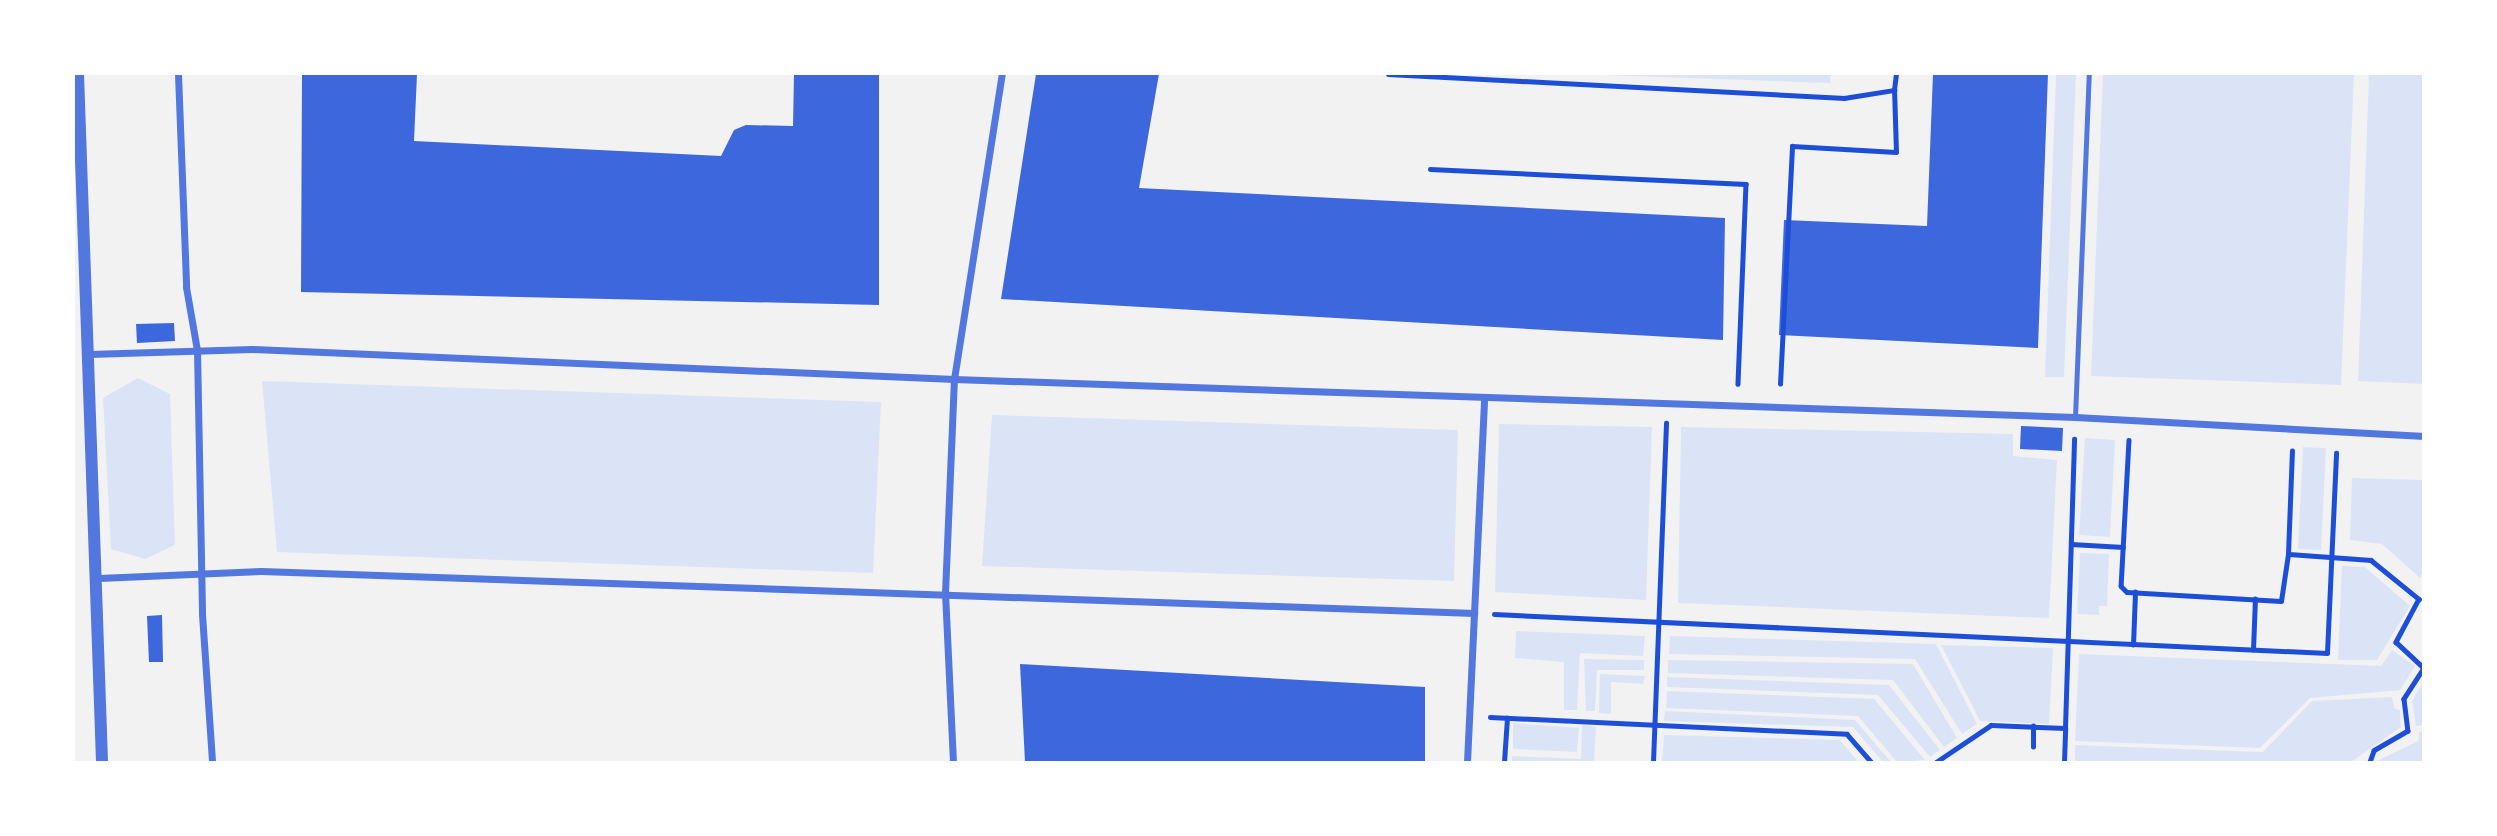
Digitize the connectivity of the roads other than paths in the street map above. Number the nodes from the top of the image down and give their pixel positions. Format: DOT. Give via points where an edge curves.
graph roads {
  1 [pos="78,74"];
  2 [pos="178,74"];
  3 [pos="1002,74"];
  4 [pos="2090,74"];
  5 [pos="77,120"];
  6 [pos="197,350"];
  7 [pos="89,354"];
  8 [pos="954,379"];
  9 [pos="1484,398"];
  10 [pos="2075,417"];
  11 [pos="2424,436"];
  12 [pos="202,572"];
  13 [pos="99,578"];
  14 [pos="945,593"];
  15 [pos="1474,613"];
  16 [pos="103,762"];
  17 [pos="212,762"];
  18 [pos="953,762"];
  19 [pos="1467,762"];
  1 -- 5 [label="street"];
  2 -- 6 [label="street" via="186,287"];
  3 -- 8 [label="street"];
  4 -- 10 [label="lane"];
  5 -- 7 [label="street"];
  6 -- 7 [label="street"];
  6 -- 8 [label="street" via="265,349"];
  6 -- 12 [label="street"];
  7 -- 13 [label="street"];
  8 -- 9 [label="street"];
  8 -- 14 [label="street"];
  9 -- 10 [label="street"];
  9 -- 15 [label="street"];
  10 -- 11 [label="street"];
  12 -- 13 [label="street"];
  12 -- 14 [label="street"];
  12 -- 17 [label="street"];
  13 -- 16 [label="street"];
  14 -- 15 [label="street"];
  14 -- 18 [label="street"];
  15 -- 19 [label="street"];
}
